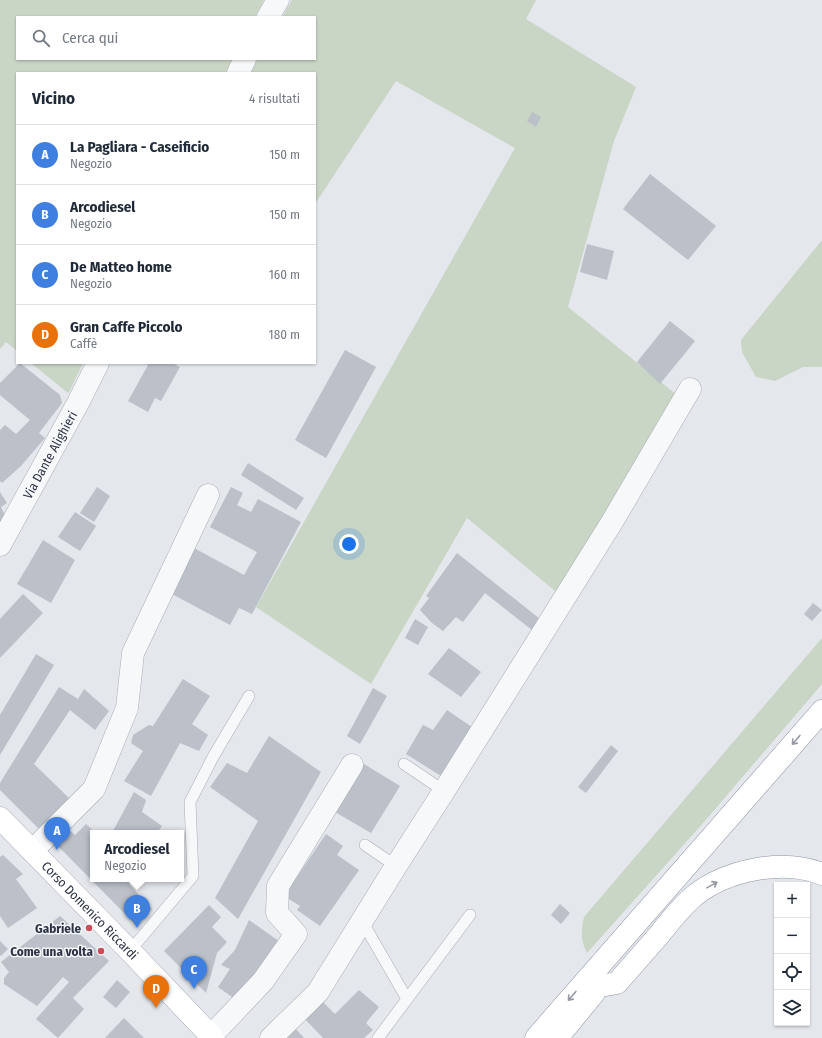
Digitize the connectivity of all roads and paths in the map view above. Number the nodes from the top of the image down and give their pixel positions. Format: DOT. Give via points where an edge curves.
graph roads {
  1 [pos="278,0"];
  2 [pos="269,16"];
  3 [pos="244,60"];
  4 [pos="238,72"];
  5 [pos="98,364"];
  6 [pos="690,389"];
  7 [pos="208,495"];
  8 [pos="0,545"];
  9 [pos="249,696"];
  10 [pos="822,711"];
  11 [pos="822,732"];
  12 [pos="404,764"];
  13 [pos="352,765"];
  14 [pos="444,792"];
  15 [pos="0,818"];
  16 [pos="365,845"];
  17 [pos="32,851"];
  18 [pos="396,866"];
  19 [pos="822,874"];
  20 [pos="470,915"];
  21 [pos="362,921"];
  22 [pos="130,950"];
  23 [pos="605,978"];
  24 [pos="407,999"];
  25 [pos="212,1037"];
  26 [pos="271,1038"];
  27 [pos="378,1038"];
  28 [pos="536,1038"];
  29 [pos="557,1038"];
  1 -- 2 [label="street"];
  3 -- 4 [label="street"];
  5 -- 8 [label="street, Via Dante Alighieri"];
  6 -- 14 [label="street" via="612,522"];
  7 -- 17 [label="street" via="133,653 127,708 94,789"];
  9 -- 22 [label="lane" via="212,757 190,802 194,876"];
  10 -- 23 [label="main road, one-way"];
  11 -- 23 [label="main road"];
  12 -- 14 [label="lane"];
  13 -- 25 [label="street" via="278,886 277,913 296,934 263,981"];
  14 -- 18 [label="street"];
  15 -- 17 [label="main road, Corso Domenico Riccardi"];
  16 -- 18 [label="lane"];
  17 -- 22 [label="main road, Corso Domenico Riccardi"];
  18 -- 21 [label="street"];
  23 -- 19 [label="main road, one-way" via="695,896 713,884 765,867 792,867"];
  20 -- 24 [label="lane"];
  21 -- 24 [label="lane"];
  21 -- 26 [label="street" via="318,992"];
  22 -- 25 [label="main road, Corso Domenico Riccardi"];
  23 -- 28 [label="main road, one-way"];
  23 -- 29 [label="main road"];
  24 -- 27 [label="lane"];
}
